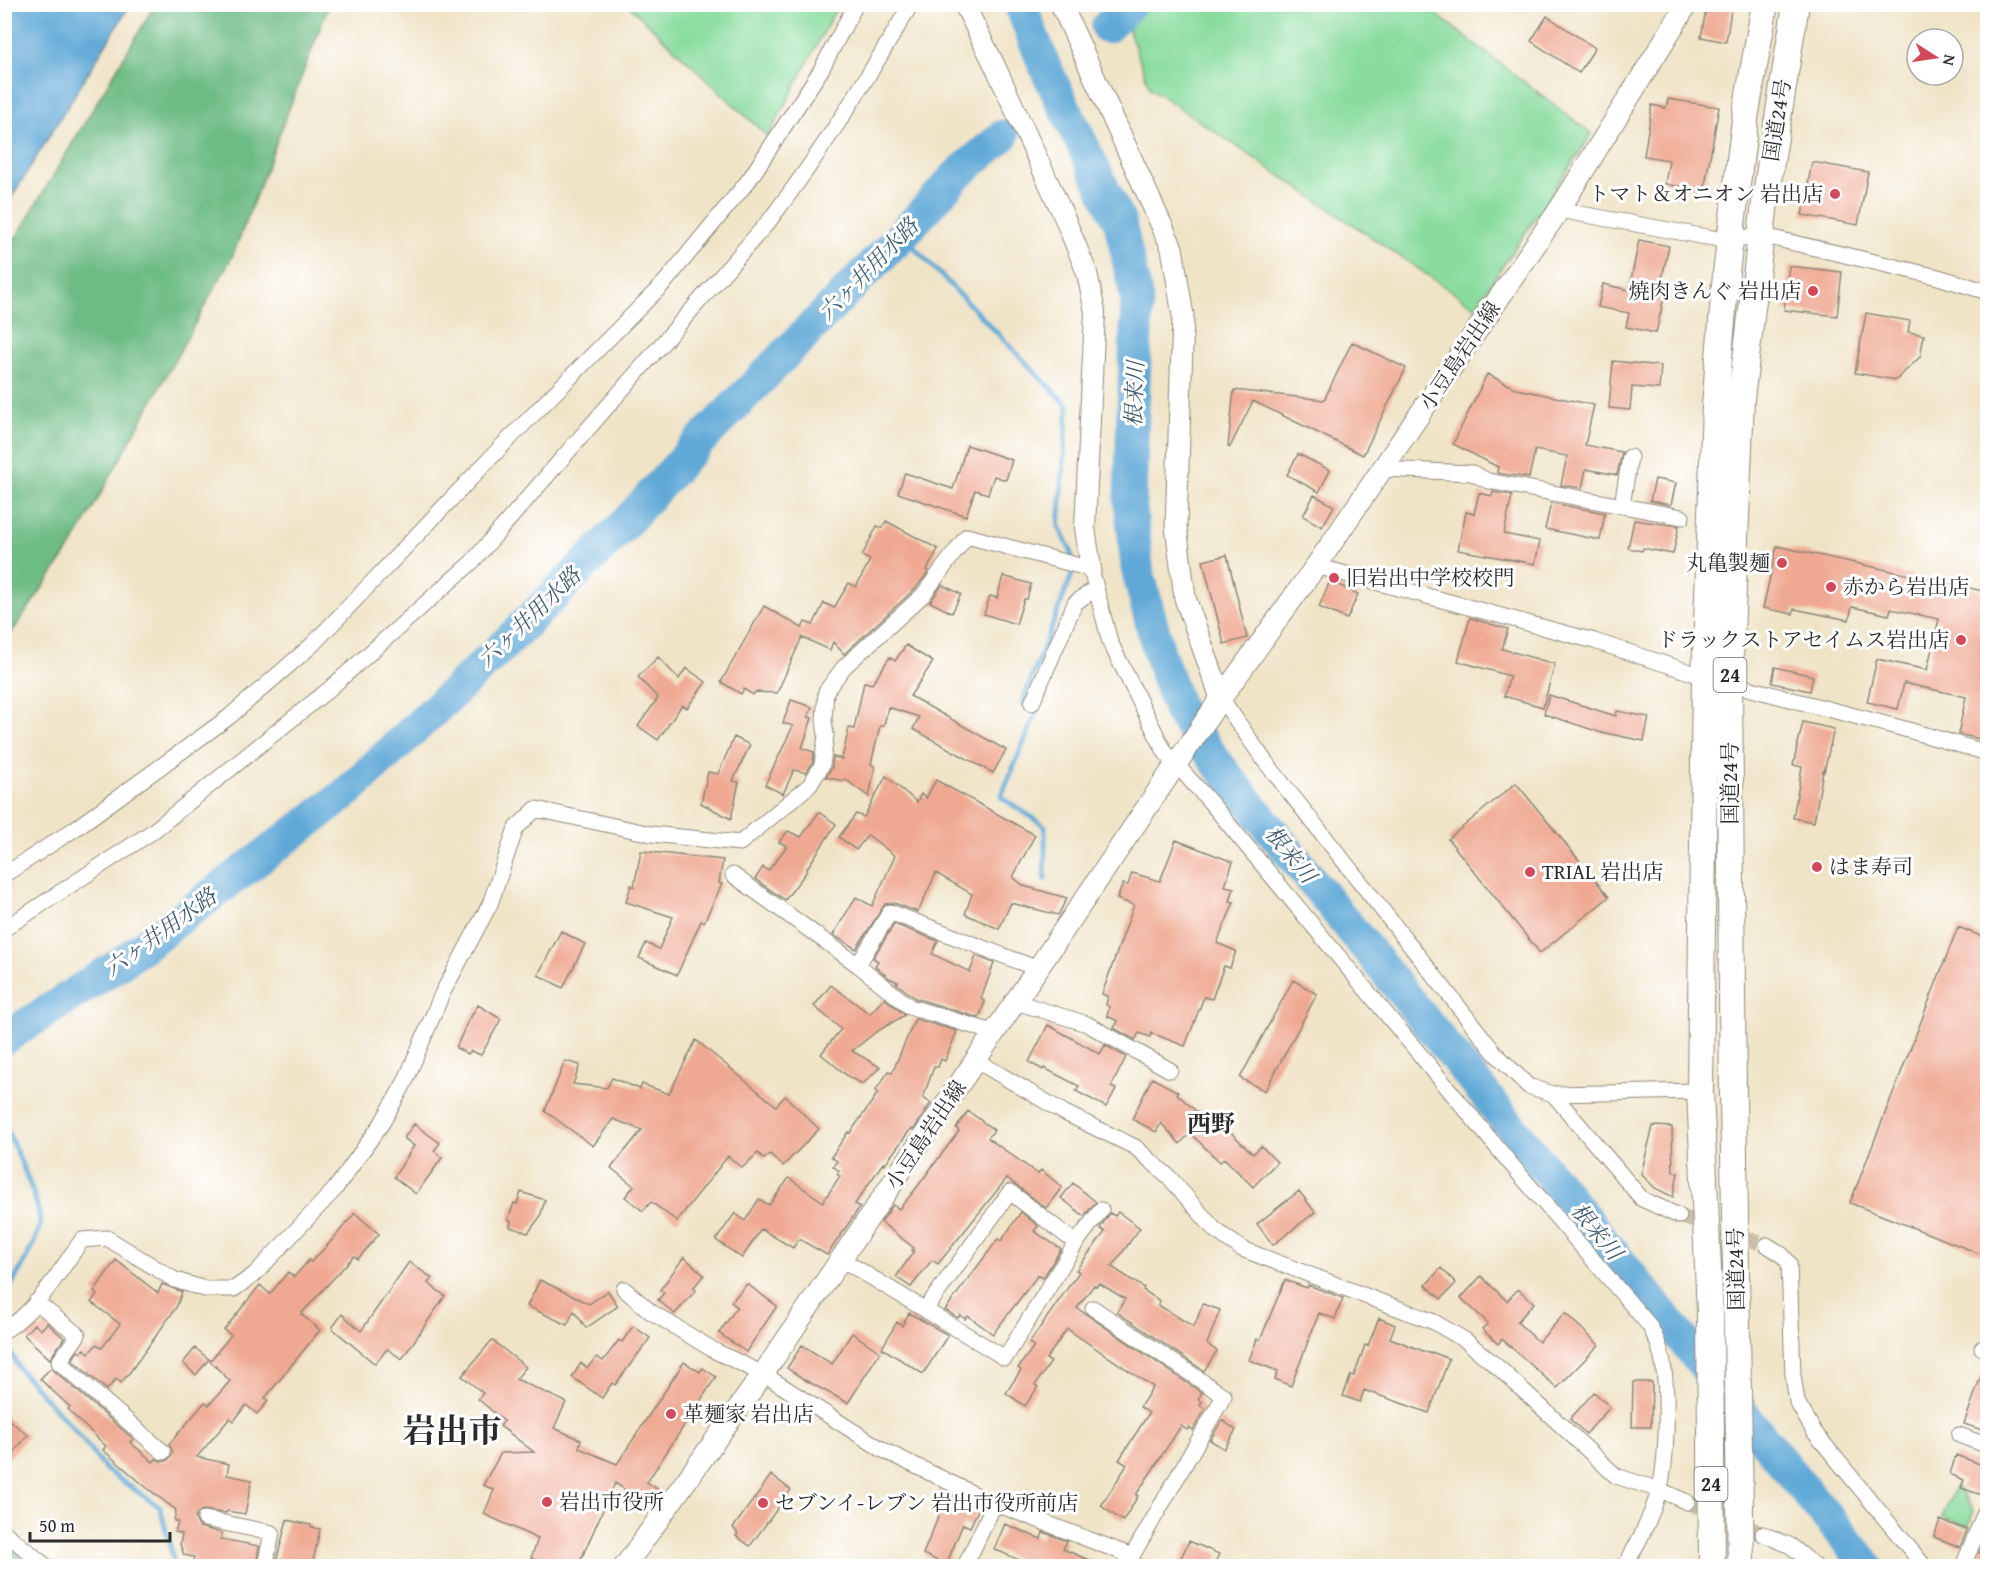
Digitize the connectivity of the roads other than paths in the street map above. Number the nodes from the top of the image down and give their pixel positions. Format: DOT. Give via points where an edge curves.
graph roads {
  1 [pos="856,4"];
  2 [pos="911,4"];
  3 [pos="964,4"];
  4 [pos="1061,4"];
  5 [pos="1687,4"];
  6 [pos="1765,4"];
  7 [pos="1796,4"];
  8 [pos="1559,210"];
  9 [pos="1760,235"];
  10 [pos="1729,240"];
  11 [pos="1988,292"];
  12 [pos="1630,457"];
  13 [pos="1383,469"];
  14 [pos="1622,505"];
  15 [pos="1683,517"];
  16 [pos="1316,566"];
  17 [pos="1093,578"];
  18 [pos="1717,680"];
  19 [pos="1032,703"];
  20 [pos="1216,707"];
  21 [pos="1988,753"];
  22 [pos="1180,759"];
  23 [pos="4,875"];
  24 [pos="733,875"];
  25 [pos="4,929"];
  26 [pos="858,965"];
  27 [pos="1038,969"];
  28 [pos="1016,1002"];
  29 [pos="996,1033"];
  30 [pos="977,1061"];
  31 [pos="1170,1070"];
  32 [pos="1700,1091"];
  33 [pos="1553,1094"];
  34 [pos="1101,1210"];
  35 [pos="1679,1216"];
  36 [pos="1077,1243"];
  37 [pos="1767,1245"];
  38 [pos="842,1259"];
  39 [pos="624,1289"];
  40 [pos="36,1302"];
  41 [pos="1093,1308"];
  42 [pos="925,1310"];
  43 [pos="8,1329"];
  44 [pos="763,1374"];
  45 [pos="1959,1435"];
  46 [pos="1988,1446"];
  47 [pos="163,1452"];
  48 [pos="1660,1490"];
  49 [pos="1687,1502"];
  50 [pos="995,1503"];
  51 [pos="1988,1505"];
  52 [pos="205,1519"];
  53 [pos="4,1532"];
  54 [pos="1763,1534"];
  55 [pos="1130,1564"];
  56 [pos="46,1566"];
  57 [pos="265,1566"];
  58 [pos="625,1566"];
  59 [pos="965,1566"];
  60 [pos="1625,1566"];
  61 [pos="1712,1566"];
  62 [pos="1742,1566"];
  63 [pos="1815,1566"];
  64 [pos="1924,1566"];
  65 [pos="1963,1566"];
  1 -- 23 [label="street" via="821,70 749,180 665,282 312,645 229,717"];
  2 -- 25 [label="street" via="810,168 770,220 472,562 327,691 152,832"];
  3 -- 17 [label="street" via="1087,273 1095,312 1085,528"];
  4 -- 20 [label="main road" via="1172,248 1183,316 1176,526 1185,598"];
  5 -- 8 [label="main road, 小豆島岩出線"];
  6 -- 10 [label="highway, 国道24号 / 24"];
  7 -- 9 [label="highway, 国道24号 / 24"];
  8 -- 10 [label="street"];
  8 -- 13 [label="main road, 小豆島岩出線"];
  9 -- 10 [label="street"];
  9 -- 11 [label="street"];
  9 -- 18 [label="highway, 国道24号 / 24" via="1741,399"];
  10 -- 18 [label="highway, 国道24号 / 24" via="1714,406"];
  12 -- 14 [label="street"];
  13 -- 14 [label="street" via="1472,473 1488,481"];
  13 -- 16 [label="main road, 小豆島岩出線"];
  14 -- 15 [label="street"];
  16 -- 18 [label="street" via="1594,641"];
  16 -- 20 [label="main road, 小豆島岩出線"];
  17 -- 19 [label="street" via="1075,603"];
  17 -- 22 [label="street" via="1110,642 1166,752"];
  17 -- 40 [label="street" via="968,536 923,595 844,667 826,691 822,765 810,785 740,843 651,834 536,809 516,828 490,904 442,994 405,1082 382,1123 335,1189 255,1274 234,1289 205,1289 176,1280 107,1238 82,1240"];
  18 -- 21 [label="street"];
  18 -- 32 [label="highway, 国道24号 / 24"];
  18 -- 62 [label="highway, 国道24号 / 24" via="1733,1109"];
  20 -- 22 [label="main road, 小豆島岩出線"];
  20 -- 33 [label="street" via="1263,760 1496,1053 1528,1086"];
  22 -- 27 [label="main road, 小豆島岩出線"];
  22 -- 48 [label="street" via="1211,803 1649,1325 1660,1351 1666,1396"];
  24 -- 26 [label="street"];
  26 -- 27 [label="street" via="890,912"];
  26 -- 29 [label="street" via="910,1007"];
  27 -- 28 [label="main road, 小豆島岩出線"];
  28 -- 29 [label="main road, 小豆島岩出線"];
  28 -- 31 [label="street" via="1087,1024"];
  29 -- 30 [label="main road, 小豆島岩出線"];
  30 -- 38 [label="main road, 小豆島岩出線"];
  30 -- 48 [label="street" via="1065,1113 1136,1147 1169,1177 1215,1230 1242,1250 1434,1322 1465,1340 1616,1476"];
  32 -- 33 [label="street"];
  32 -- 61 [label="highway, 国道24号 / 24" via="1710,1312"];
  33 -- 35 [label="street" via="1642,1198"];
  34 -- 36 [label="street"];
  36 -- 42 [label="street" via="1005,1358"];
  36 -- 42 [label="street" via="1010,1192"];
  37 -- 64 [label="street" via="1789,1263 1797,1402 1815,1433"];
  38 -- 42 [label="street"];
  38 -- 44 [label="main road, 小豆島岩出線"];
  39 -- 44 [label="street" via="651,1312 715,1351"];
  40 -- 43 [label="street"];
  40 -- 47 [label="street" via="78,1335 58,1362"];
  41 -- 55 [label="street" via="1224,1396"];
  44 -- 50 [label="street" via="883,1450"];
  44 -- 58 [label="main road, 小豆島岩出線"];
  45 -- 46 [label="street"];
  48 -- 49 [label="street"];
  48 -- 60 [label="street" via="1645,1531"];
  50 -- 55 [label="street"];
  50 -- 59 [label="street"];
  51 -- 65 [label="street"];
  52 -- 57 [label="street" via="272,1533"];
  53 -- 56 [label="street"];
  54 -- 63 [label="street" via="1791,1546"];
}
